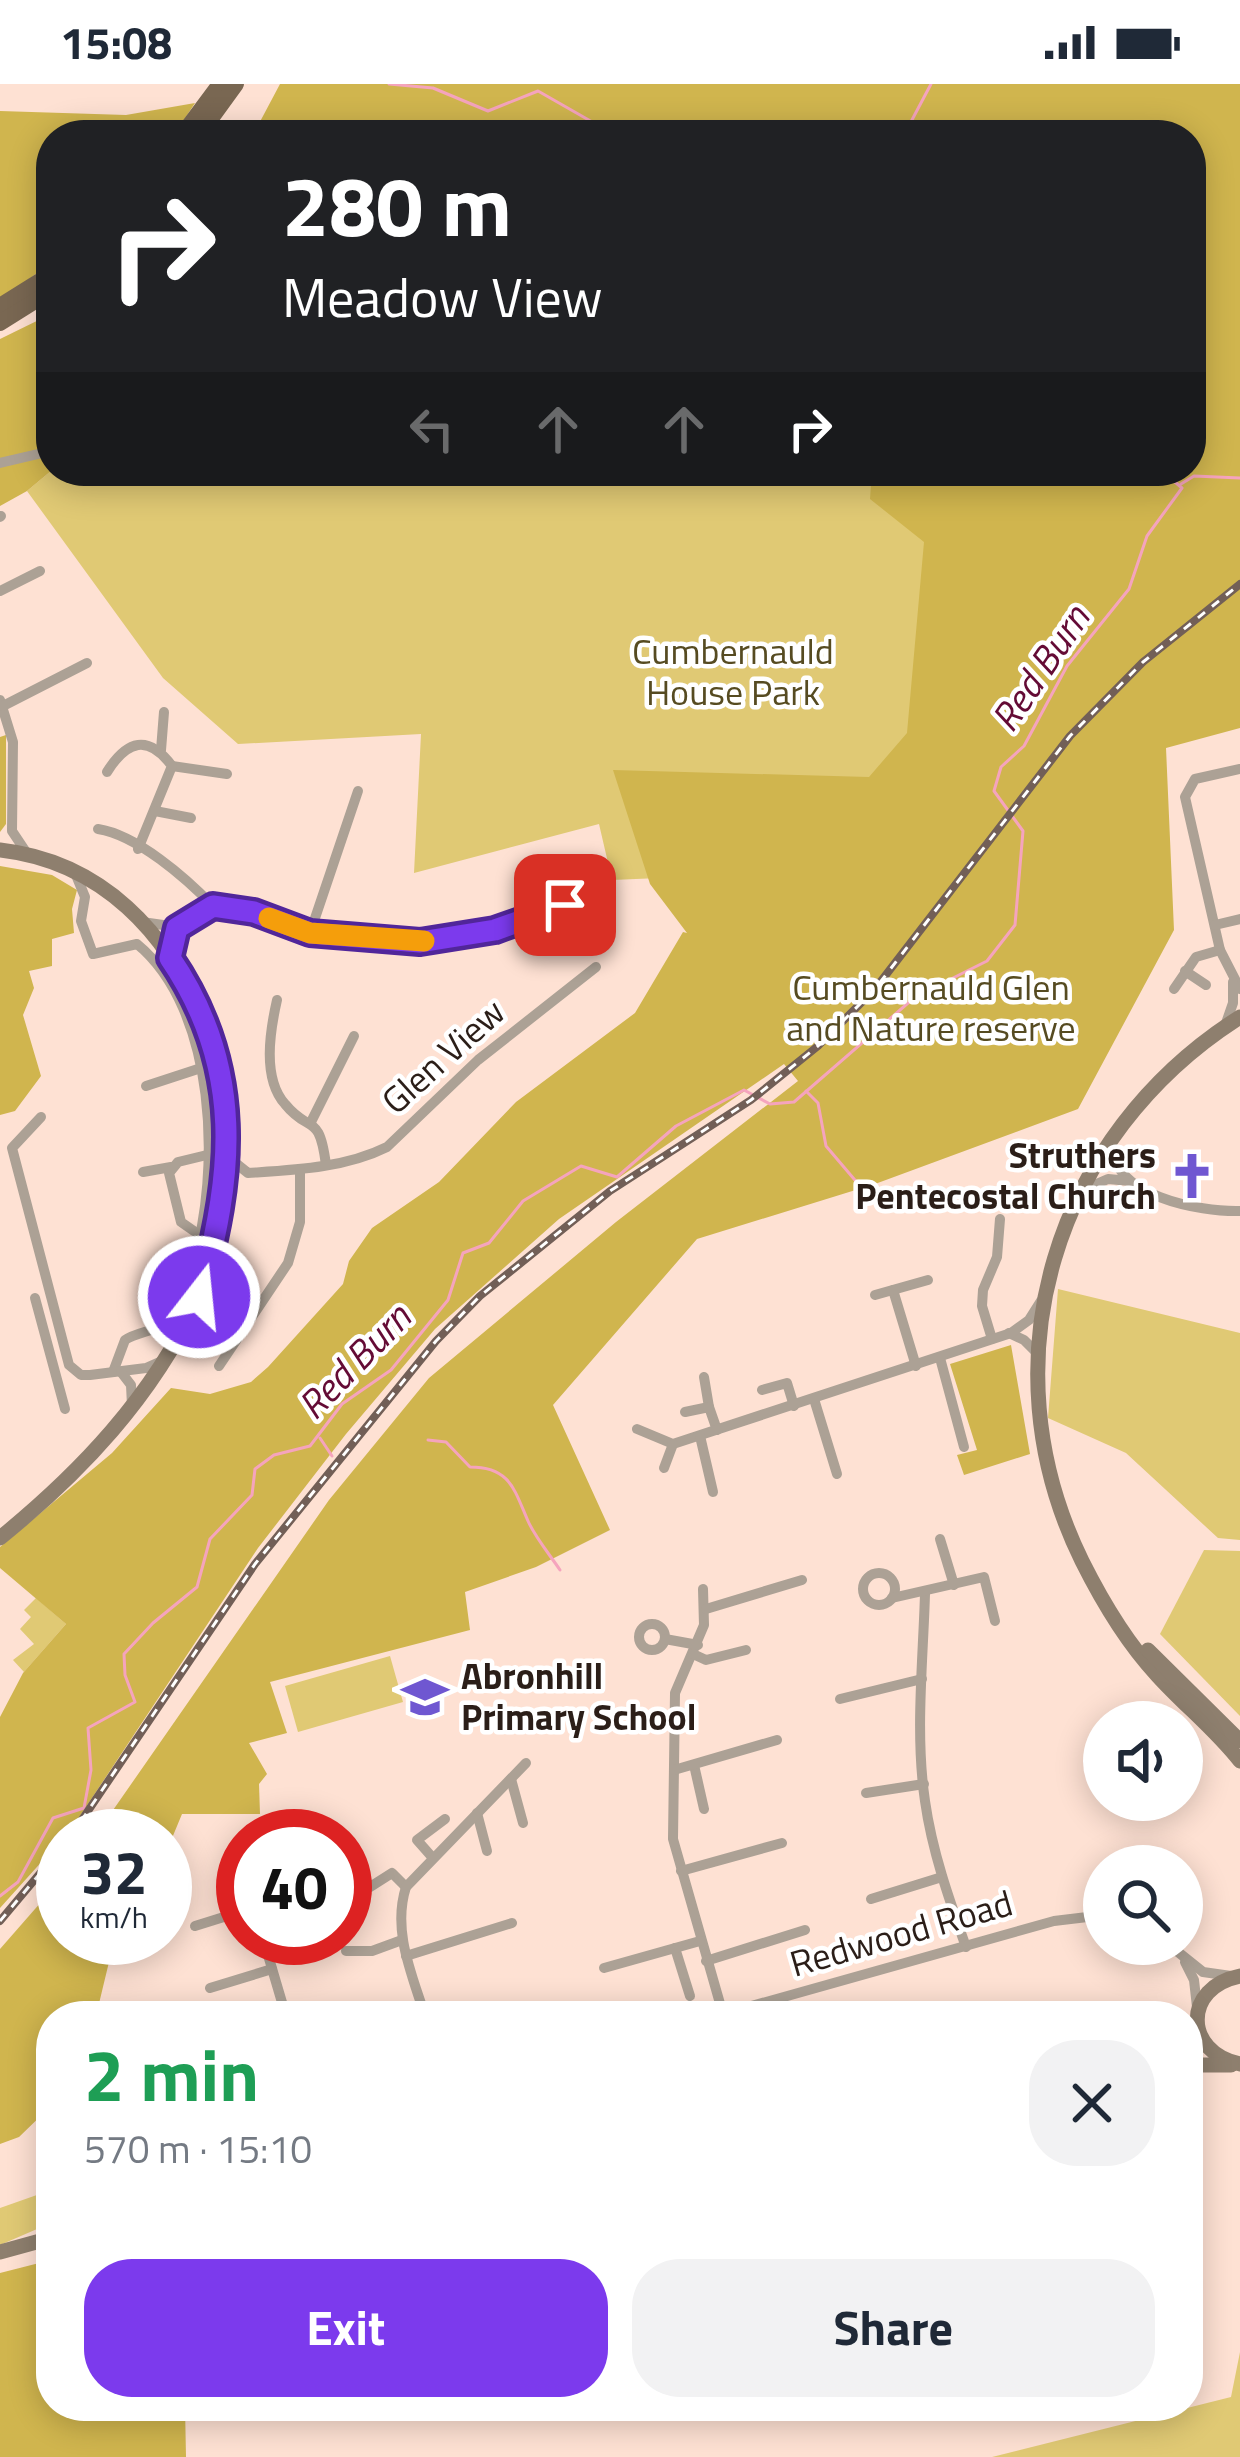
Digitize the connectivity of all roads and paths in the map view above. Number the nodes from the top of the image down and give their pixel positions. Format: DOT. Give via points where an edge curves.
graph roads {
  1 [pos="220,84"];
  2 [pos="236,84"];
  3 [pos="193,120"];
  4 [pos="211,120"];
  5 [pos="36,283"];
  6 [pos="36,300"];
  7 [pos="0,306"];
  8 [pos="0,323"];
  9 [pos="36,455"];
  10 [pos="0,464"];
  11 [pos="40,571"];
  12 [pos="0,591"];
  13 [pos="87,663"];
  14 [pos="2,703"];
  15 [pos="164,712"];
  16 [pos="160,751"];
  17 [pos="172,766"];
  18 [pos="1240,769"];
  19 [pos="107,772"];
  20 [pos="227,774"];
  21 [pos="358,790"];
  22 [pos="155,811"];
  23 [pos="191,818"];
  24 [pos="98,829"];
  25 [pos="12,831"];
  26 [pos="0,846"];
  27 [pos="137,849"];
  28 [pos="28,855"];
  29 [pos="75,872"];
  30 [pos="115,898"];
  31 [pos="574,902"];
  32 [pos="86,903"];
  33 [pos="213,906"];
  34 [pos="1240,920"];
  35 [pos="142,922"];
  36 [pos="1216,925"];
  37 [pos="177,928"];
  38 [pos="310,933"];
  39 [pos="1220,950"];
  40 [pos="170,958"];
  41 [pos="596,967"];
  42 [pos="1185,971"];
  43 [pos="1206,985"];
  44 [pos="1236,986"];
  45 [pos="1174,989"];
  46 [pos="277,1000"];
  47 [pos="1232,1022"];
  48 [pos="354,1036"];
  49 [pos="201,1068"];
  50 [pos="146,1086"];
  51 [pos="40,1117"];
  52 [pos="311,1122"];
  53 [pos="1112,1140"];
  54 [pos="220,1155"];
  55 [pos="326,1165"];
  56 [pos="171,1167"];
  57 [pos="300,1169"];
  58 [pos="143,1172"];
  59 [pos="248,1173"];
  60 [pos="1133,1182"];
  61 [pos="1084,1189"];
  62 [pos="225,1191"];
  63 [pos="1240,1211"];
  64 [pos="1000,1220"];
  65 [pos="201,1236"];
  66 [pos="928,1280"];
  67 [pos="893,1290"];
  68 [pos="1046,1294"];
  69 [pos="875,1295"];
  70 [pos="35,1298"];
  71 [pos="1009,1333"];
  72 [pos="62,1337"];
  73 [pos="992,1339"];
  74 [pos="47,1342"];
  75 [pos="1036,1353"];
  76 [pos="167,1358"];
  77 [pos="940,1358"];
  78 [pos="218,1366"];
  79 [pos="916,1366"];
  80 [pos="117,1372"];
  81 [pos="704,1377"];
  82 [pos="762,1390"];
  83 [pos="814,1399"];
  84 [pos="794,1406"];
  85 [pos="710,1407"];
  86 [pos="65,1409"];
  87 [pos="131,1409"];
  88 [pos="685,1412"];
  89 [pos="637,1429"];
  90 [pos="717,1430"];
  91 [pos="700,1436"];
  92 [pos="673,1444"];
  93 [pos="964,1447"];
  94 [pos="664,1468"];
  95 [pos="837,1474"];
  96 [pos="713,1492"];
  97 [pos="0,1538"];
  98 [pos="940,1539"];
  99 [pos="802,1580"];
  100 [pos="954,1586"];
  101 [pos="704,1589"];
  102 [pos="925,1594"];
  103 [pos="892,1598"];
  104 [pos="706,1609"];
  105 [pos="995,1621"];
  106 [pos="1120,1623"];
  107 [pos="665,1639"];
  108 [pos="695,1649"];
  109 [pos="746,1650"];
  110 [pos="922,1678"];
  111 [pos="840,1699"];
  112 [pos="1205,1721"];
  113 [pos="1236,1724"];
  114 [pos="777,1740"];
  115 [pos="1240,1741"];
  116 [pos="1240,1761"];
  117 [pos="526,1763"];
  118 [pos="694,1765"];
  119 [pos="674,1770"];
  120 [pos="511,1779"];
  121 [pos="924,1784"];
  122 [pos="866,1792"];
  123 [pos="704,1809"];
  124 [pos="477,1814"];
  125 [pos="445,1820"];
  126 [pos="524,1823"];
  127 [pos="406,1826"];
  128 [pos="417,1840"];
  129 [pos="782,1843"];
  130 [pos="487,1851"];
  131 [pos="432,1857"];
  132 [pos="681,1871"];
  133 [pos="942,1877"];
  134 [pos="372,1886"];
  135 [pos="406,1887"];
  136 [pos="872,1899"];
  137 [pos="1083,1918"];
  138 [pos="216,1919"];
  139 [pos="512,1924"];
  140 [pos="195,1926"];
  141 [pos="806,1930"];
  142 [pos="402,1940"];
  143 [pos="700,1941"];
  144 [pos="966,1947"];
  145 [pos="675,1948"];
  146 [pos="372,1951"];
  147 [pos="406,1956"];
  148 [pos="706,1961"];
  149 [pos="271,1965"];
  150 [pos="1187,1965"];
  151 [pos="1194,1965"];
  152 [pos="604,1968"];
  153 [pos="272,1969"];
  154 [pos="1238,1976"];
  155 [pos="210,1988"];
  156 [pos="690,1996"];
  157 [pos="282,2001"];
  158 [pos="420,2001"];
  159 [pos="716,2001"];
  160 [pos="770,2001"];
  161 [pos="1196,2001"];
  162 [pos="1203,2006"];
  163 [pos="1203,2040"];
  164 [pos="1240,2064"];
  165 [pos="1203,2065"];
  166 [pos="36,2239"];
  167 [pos="0,2251"];
  1 -- 3 [label="main road"];
  2 -- 4 [label="main road"];
  5 -- 7 [label="main road"];
  6 -- 8 [label="main road"];
  9 -- 10 [label="street"];
  11 -- 12 [label="street"];
  13 -- 14 [label="street"];
  14 -- 25 [label="street" via="13,742"];
  15 -- 16 [label="street"];
  16 -- 17 [label="street"];
  16 -- 19 [label="street" via="140,744 120,751"];
  17 -- 20 [label="street"];
  17 -- 22 [label="street"];
  18 -- 36 [label="street" via="1196,779 1185,797"];
  21 -- 38 [label="street"];
  22 -- 23 [label="street"];
  22 -- 27 [label="street"];
  24 -- 27 [label="street"];
  25 -- 26 [label="street"];
  25 -- 28 [label="street"];
  26 -- 28 [label="street"];
  27 -- 33 [label="street" via="165,861"];
  28 -- 29 [label="street"];
  29 -- 30 [label="street"];
  29 -- 32 [label="street"];
  30 -- 32 [label="street"];
  30 -- 35 [label="street"];
  31 -- 38 [label="street" via="495,930 420,942"];
  32 -- 49 [label="street" via="81,921 93,954 143,948 178,999"];
  33 -- 37 [label="street"];
  33 -- 38 [label="street"];
  34 -- 36 [label="street"];
  35 -- 37 [label="street"];
  35 -- 40 [label="street"];
  36 -- 39 [label="street"];
  37 -- 40 [label="street"];
  39 -- 42 [label="street" via="1196,957"];
  39 -- 44 [label="street"];
  40 -- 54 [label="street" via="213,1049 225,1105"];
  41 -- 55 [label="street, Glen View" via="478,1060 387,1147"];
  42 -- 43 [label="street"];
  42 -- 45 [label="street"];
  44 -- 47 [label="street"];
  46 -- 52 [label="street" via="267,1042 278,1089 289,1109"];
  47 -- 53 [label="street" via="1166,1073"];
  48 -- 52 [label="street"];
  49 -- 50 [label="street"];
  49 -- 54 [label="street"];
  51 -- 72 [label="street" via="12,1148"];
  52 -- 55 [label="street"];
  53 -- 60 [label="street" via="1114,1163"];
  53 -- 61 [label="street"];
  54 -- 56 [label="street"];
  54 -- 59 [label="street"];
  54 -- 62 [label="street"];
  54 -- 65 [label="street"];
  55 -- 57 [label="street, Glen View"];
  56 -- 58 [label="street"];
  56 -- 65 [label="street" via="181,1222"];
  57 -- 59 [label="street, Glen View"];
  57 -- 78 [label="street" via="300,1222 288,1263"];
  59 -- 62 [label="street"];
  60 -- 61 [label="street" via="1108,1179"];
  60 -- 63 [label="street" via="1180,1204"];
  61 -- 68 [label="street"];
  62 -- 76 [label="street" via="199,1297"];
  64 -- 73 [label="street" via="983,1290"];
  65 -- 80 [label="street" via="168,1321 125,1340"];
  66 -- 67 [label="street"];
  67 -- 69 [label="street"];
  67 -- 79 [label="street"];
  68 -- 71 [label="street"];
  68 -- 75 [label="street"];
  70 -- 74 [label="street"];
  71 -- 73 [label="street"];
  71 -- 75 [label="street"];
  72 -- 74 [label="street"];
  72 -- 80 [label="street" via="73,1370"];
  73 -- 77 [label="street"];
  74 -- 86 [label="street"];
  75 -- 106 [label="street" via="1058,1502"];
  76 -- 80 [label="street"];
  76 -- 87 [label="street"];
  77 -- 79 [label="street"];
  77 -- 93 [label="street"];
  79 -- 83 [label="street"];
  80 -- 87 [label="street" via="131,1385"];
  81 -- 85 [label="street"];
  82 -- 84 [label="street" via="787,1383"];
  83 -- 84 [label="street"];
  83 -- 95 [label="street"];
  84 -- 90 [label="street"];
  85 -- 88 [label="street"];
  85 -- 90 [label="street"];
  87 -- 97 [label="street" via="78,1470"];
  89 -- 92 [label="street"];
  90 -- 91 [label="street"];
  91 -- 92 [label="street"];
  91 -- 96 [label="street"];
  92 -- 94 [label="street"];
  98 -- 100 [label="street"];
  99 -- 104 [label="street"];
  100 -- 102 [label="street"];
  100 -- 105 [label="street" via="983,1577"];
  101 -- 104 [label="street"];
  102 -- 103 [label="street"];
  102 -- 110 [label="street"];
  104 -- 108 [label="street"];
  106 -- 112 [label="street"];
  106 -- 113 [label="street"];
  107 -- 108 [label="street"];
  108 -- 109 [label="street" via="706,1660"];
  108 -- 119 [label="street" via="675,1693"];
  110 -- 111 [label="street"];
  110 -- 121 [label="street"];
  112 -- 113 [label="street"];
  112 -- 116 [label="street"];
  113 -- 115 [label="street"];
  114 -- 118 [label="street"];
  117 -- 120 [label="street"];
  118 -- 119 [label="street"];
  118 -- 123 [label="street"];
  119 -- 132 [label="street"];
  120 -- 124 [label="street"];
  120 -- 126 [label="street"];
  121 -- 122 [label="street"];
  121 -- 133 [label="street"];
  124 -- 130 [label="street"];
  124 -- 131 [label="street"];
  125 -- 128 [label="street"];
  127 -- 128 [label="street"];
  128 -- 131 [label="street"];
  129 -- 132 [label="street"];
  131 -- 135 [label="street"];
  132 -- 143 [label="street"];
  133 -- 136 [label="street"];
  133 -- 144 [label="street"];
  134 -- 135 [label="street" via="392,1873"];
  135 -- 142 [label="street"];
  137 -- 144 [label="street, Redwood Road"];
  138 -- 140 [label="street"];
  139 -- 147 [label="street"];
  141 -- 148 [label="street"];
  142 -- 146 [label="street"];
  142 -- 147 [label="street"];
  143 -- 145 [label="street"];
  143 -- 148 [label="street"];
  144 -- 160 [label="street, Redwood Road"];
  145 -- 152 [label="street"];
  145 -- 156 [label="street"];
  147 -- 158 [label="street"];
  148 -- 159 [label="street"];
  149 -- 153 [label="street"];
  150 -- 161 [label="street"];
  151 -- 154 [label="street"];
  153 -- 155 [label="street"];
  153 -- 157 [label="street"];
  154 -- 162 [label="street" via="1213,1988"];
  163 -- 164 [label="street"];
  164 -- 165 [label="street"];
  166 -- 167 [label="street"];
}
